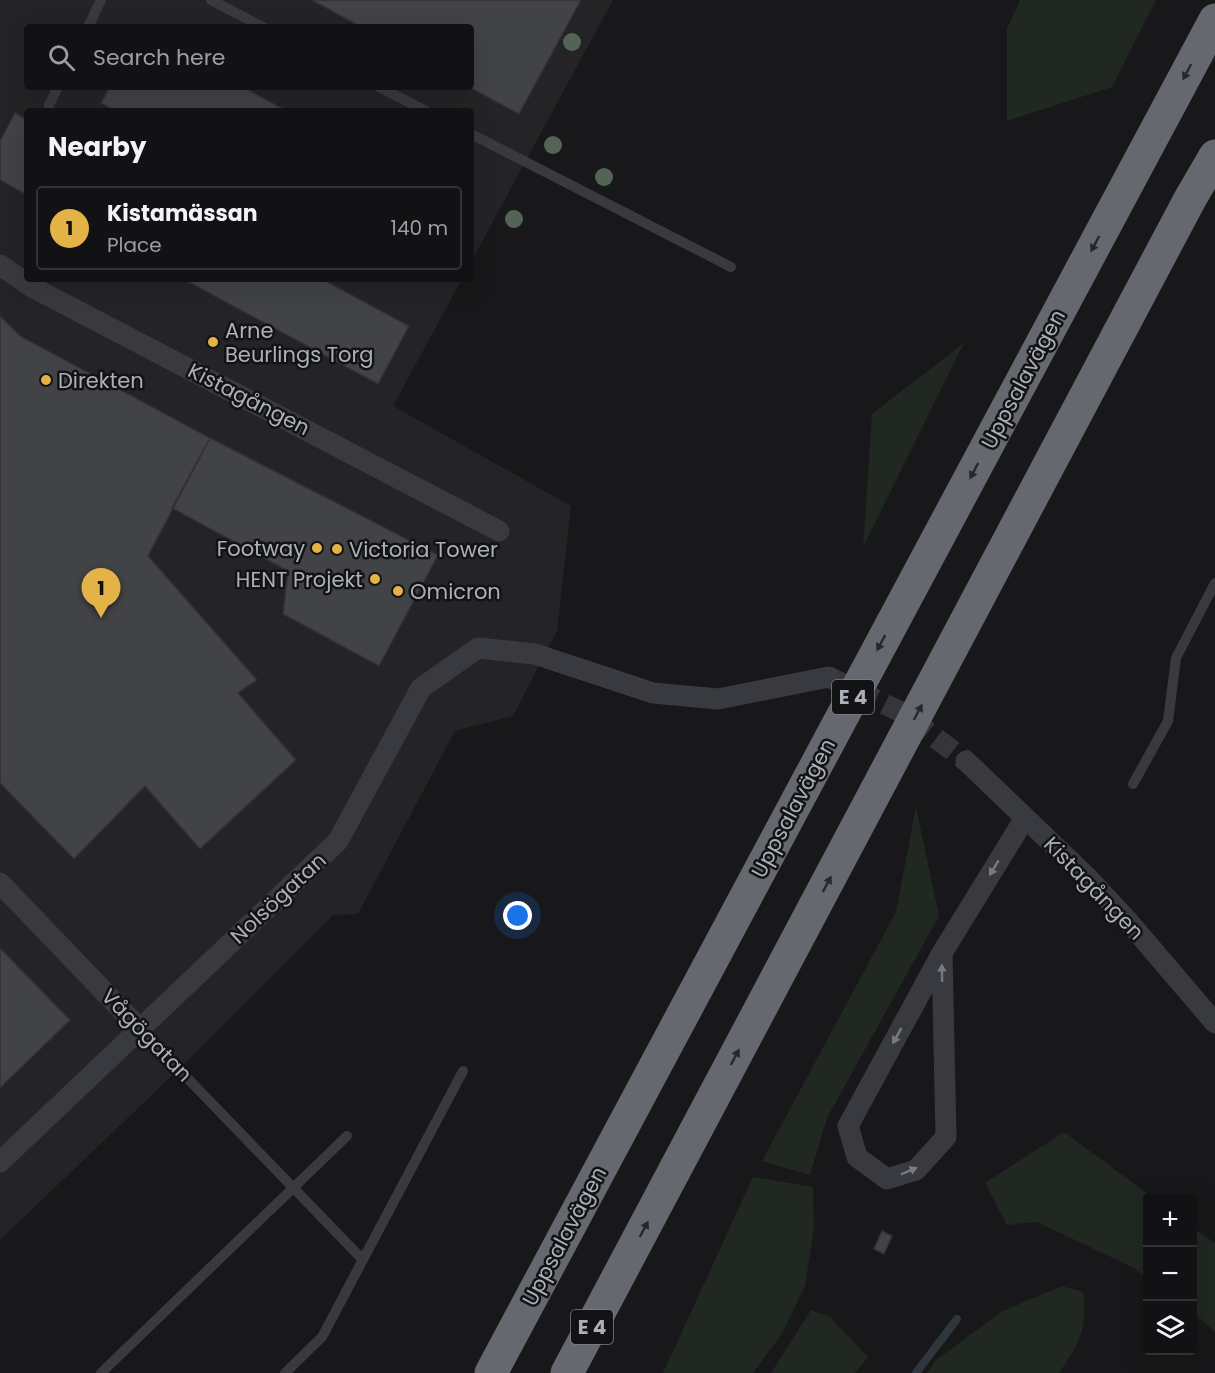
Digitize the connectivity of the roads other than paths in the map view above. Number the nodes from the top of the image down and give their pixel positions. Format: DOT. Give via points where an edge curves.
graph roads {
  1 [pos="101,0"];
  2 [pos="211,0"];
  3 [pos="1215,20"];
  4 [pos="89,24"];
  5 [pos="257,24"];
  6 [pos="56,90"];
  7 [pos="385,90"];
  8 [pos="49,105"];
  9 [pos="420,108"];
  10 [pos="474,136"];
  11 [pos="1215,156"];
  12 [pos="0,265"];
  13 [pos="731,267"];
  14 [pos="24,282"];
  15 [pos="25,282"];
  16 [pos="499,531"];
  17 [pos="1215,583"];
  18 [pos="828,677"];
  19 [pos="966,761"];
  20 [pos="1133,784"];
  21 [pos="1025,818"];
  22 [pos="0,883"];
  23 [pos="942,953"];
  24 [pos="1215,1023"];
  25 [pos="139,1028"];
  26 [pos="463,1071"];
  27 [pos="347,1136"];
  28 [pos="0,1162"];
  29 [pos="294,1187"];
  30 [pos="363,1260"];
  31 [pos="617,1281"];
  32 [pos="101,1373"];
  33 [pos="285,1373"];
  34 [pos="491,1373"];
  35 [pos="567,1373"];
  36 [pos="579,1373"];
  1 -- 4 [label="lane"];
  2 -- 5 [label="lane"];
  3 -- 34 [label="highway, Uppsalavägen / E 4, one-way"];
  6 -- 8 [label="lane"];
  7 -- 9 [label="lane"];
  10 -- 13 [label="lane"];
  31 -- 11 [label="highway, E 4, one-way"];
  12 -- 14 [label="street, Kistagången"];
  15 -- 16 [label="street, Kistagången"];
  17 -- 20 [label="lane" via="1176,658 1168,721"];
  18 -- 25 [label="street, Nolsögatan" via="718,699 653,693 535,654 478,648 421,688 338,840"];
  19 -- 21 [label="street, Kistagången"];
  21 -- 23 [label="street, one-way"];
  21 -- 24 [label="street, Kistagången" via="1107,898"];
  22 -- 25 [label="street, Vågögatan"];
  23 -- 23 [label="street, one-way" via="848,1126 857,1157 887,1179 916,1170 946,1137"];
  25 -- 28 [label="street, Nolsögatan"];
  25 -- 29 [label="lane, Vågögatan"];
  26 -- 30 [label="lane"];
  27 -- 29 [label="lane"];
  29 -- 30 [label="lane, Vågögatan"];
  29 -- 32 [label="lane"];
  30 -- 33 [label="lane" via="322,1337"];
  31 -- 35 [label="highway, E 4"];
  31 -- 36 [label="highway"];
}
